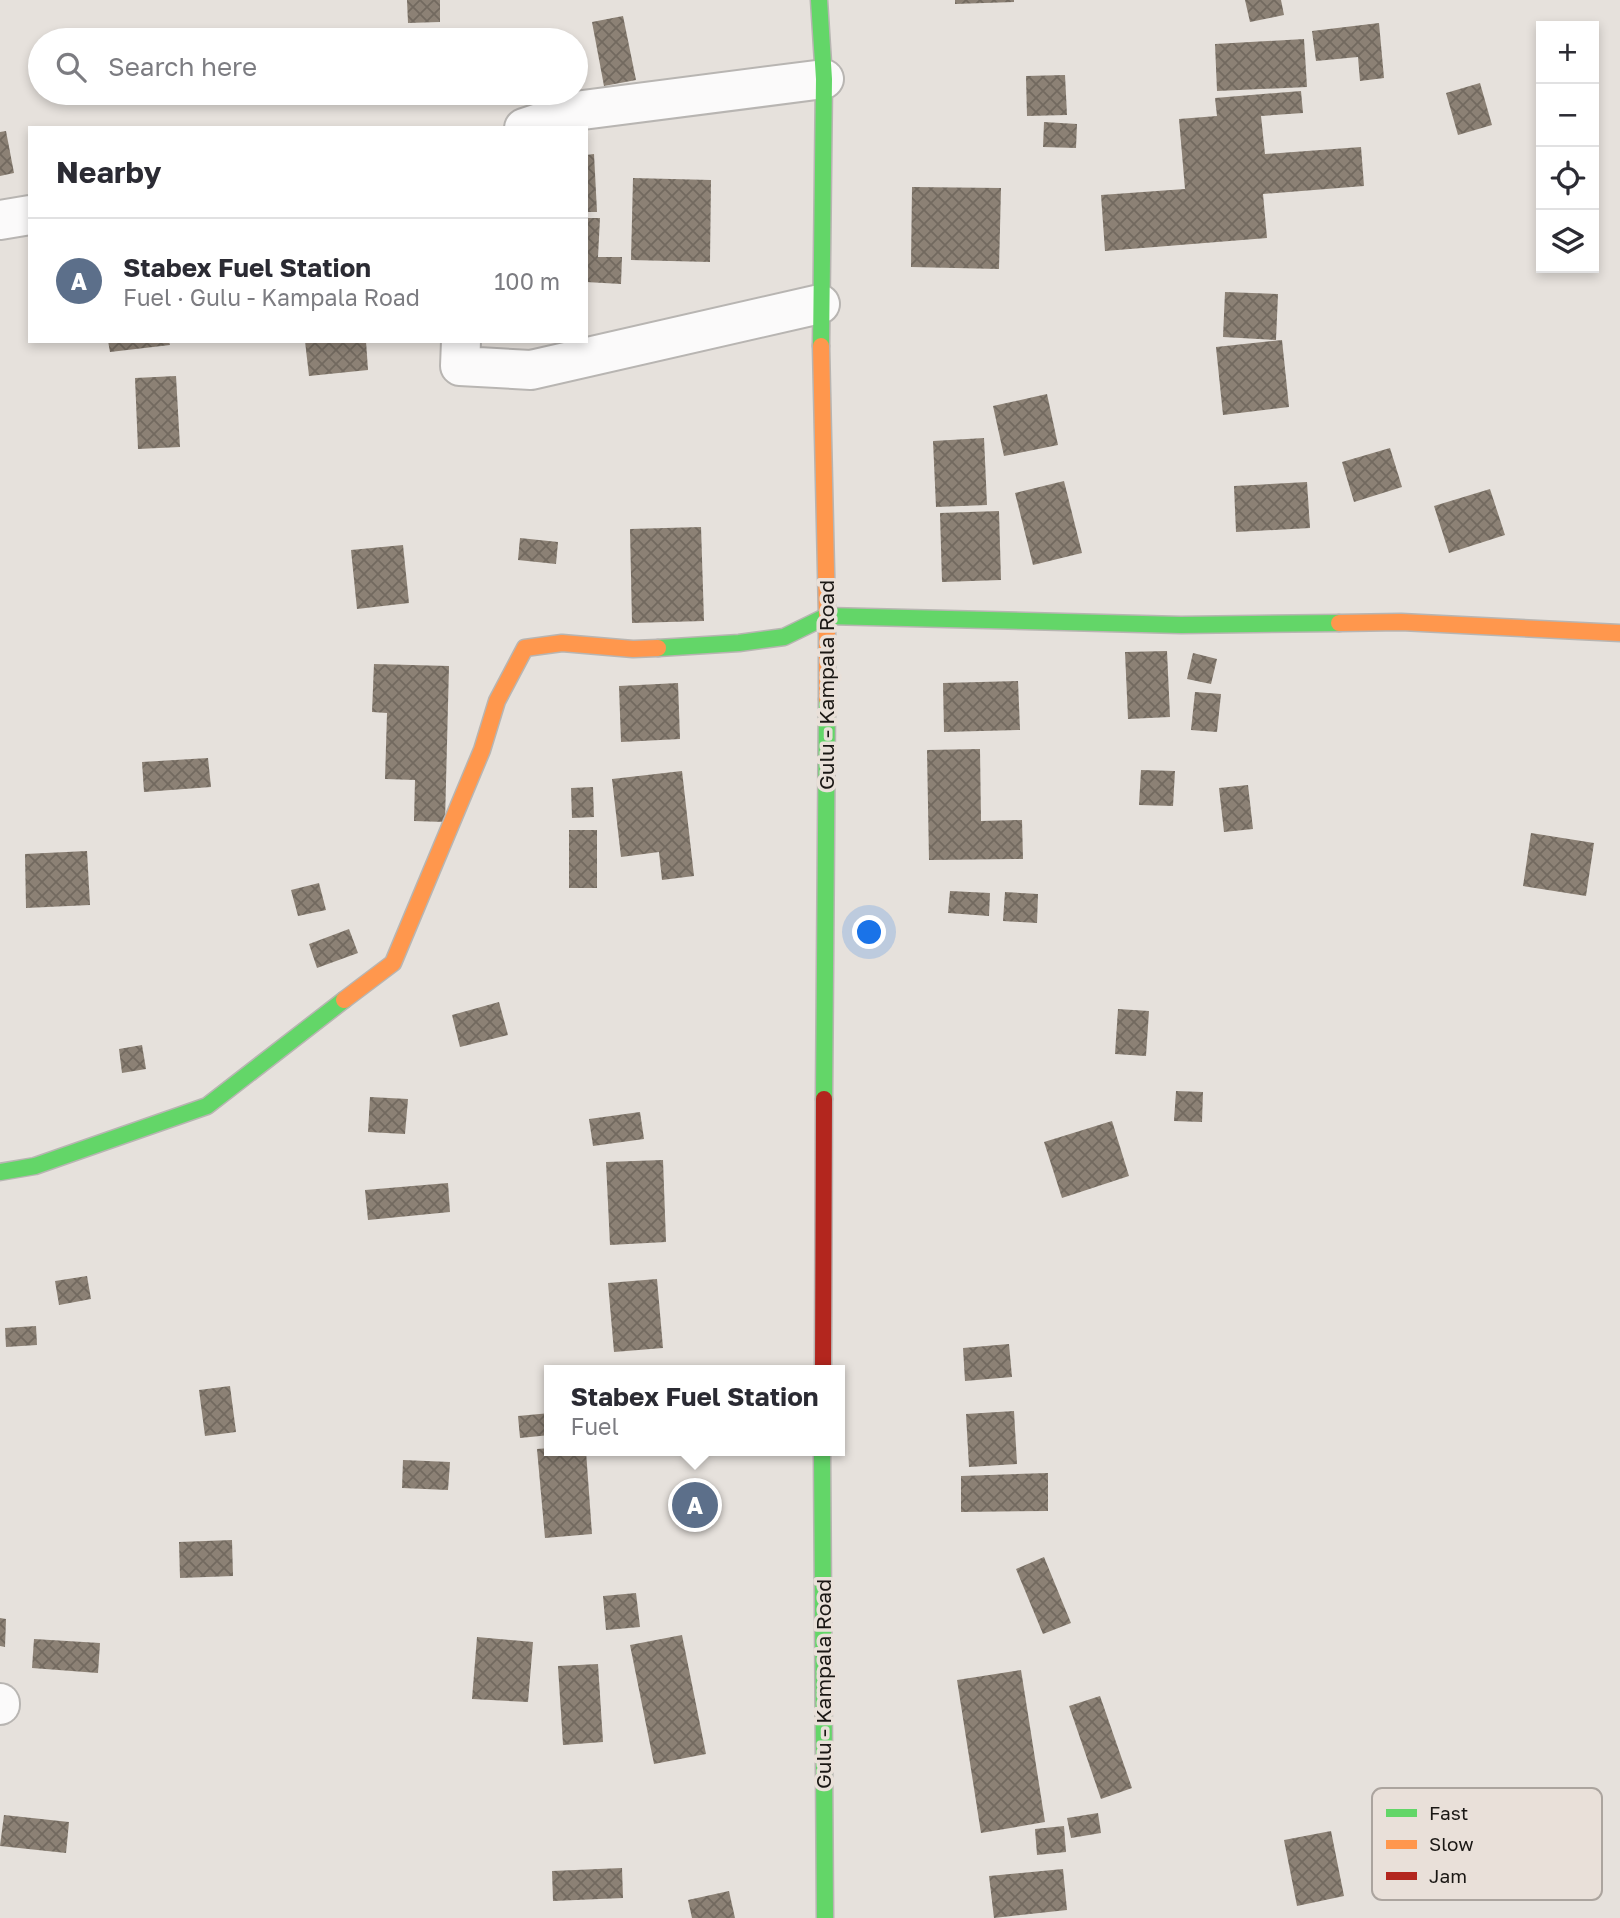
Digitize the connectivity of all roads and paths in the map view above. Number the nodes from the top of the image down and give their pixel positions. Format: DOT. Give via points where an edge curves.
graph roads {
  1 [pos="819,0"];
  2 [pos="824,79"];
  3 [pos="530,126"];
  4 [pos="28,215"];
  5 [pos="0,220"];
  6 [pos="820,304"];
  7 [pos="461,343"];
  8 [pos="827,616"];
  9 [pos="1620,633"];
  10 [pos="0,1172"];
  11 [pos="822,1365"];
  12 [pos="822,1456"];
  13 [pos="825,1918"];
  1 -- 2 [label="street, Gulu - Kampala Road"];
  2 -- 3 [label="street" via="575,111"];
  2 -- 6 [label="street, Gulu - Kampala Road"];
  4 -- 5 [label="street"];
  6 -- 7 [label="street" via="531,370 460,366"];
  6 -- 8 [label="street, Gulu - Kampala Road"];
  8 -- 9 [label="street" via="1181,625 1401,622"];
  8 -- 10 [label="street" via="784,636 738,643 633,649 562,643 525,648 497,701 482,750 393,963 207,1106 35,1166"];
  8 -- 11 [label="street, Gulu - Kampala Road"];
  12 -- 13 [label="street, Gulu - Kampala Road"];
}
